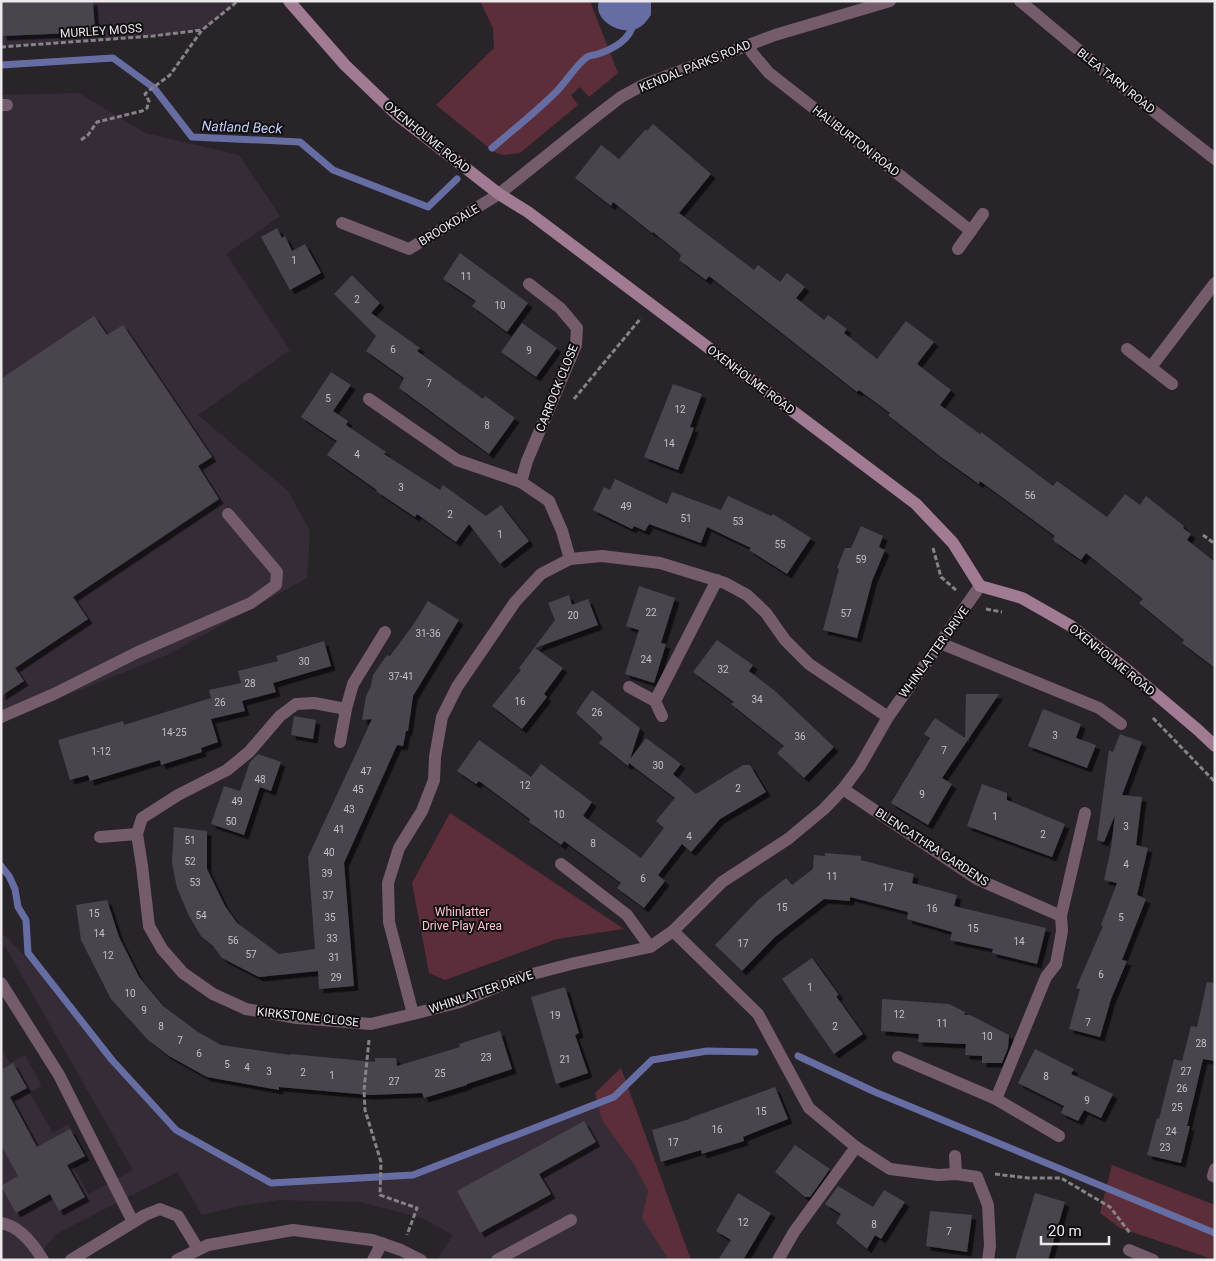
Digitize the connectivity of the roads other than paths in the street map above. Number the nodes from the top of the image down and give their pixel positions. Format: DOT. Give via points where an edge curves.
graph roads {
  1 [pos="289,1"];
  2 [pos="890,1"];
  3 [pos="1020,1"];
  4 [pos="748,45"];
  5 [pos="1215,159"];
  6 [pos="499,194"];
  7 [pos="983,214"];
  8 [pos="342,223"];
  9 [pos="971,231"];
  10 [pos="958,249"];
  11 [pos="1215,283"];
  12 [pos="529,284"];
  13 [pos="1127,349"];
  14 [pos="1150,368"];
  15 [pos="1172,384"];
  16 [pos="369,399"];
  17 [pos="521,482"];
  18 [pos="228,514"];
  19 [pos="570,559"];
  20 [pos="717,580"];
  21 [pos="980,586"];
  22 [pos="385,632"];
  23 [pos="940,643"];
  24 [pos="629,687"];
  25 [pos="655,701"];
  26 [pos="346,708"];
  27 [pos="662,716"];
  28 [pos="1,717"];
  29 [pos="888,717"];
  30 [pos="1121,724"];
  31 [pos="340,742"];
  32 [pos="1215,746"];
  33 [pos="843,789"];
  34 [pos="1085,813"];
  35 [pos="137,834"];
  36 [pos="100,837"];
  37 [pos="561,864"];
  38 [pos="1061,916"];
  39 [pos="673,931"];
  40 [pos="650,947"];
  41 [pos="1,983"];
  42 [pos="413,1014"];
  43 [pos="898,1057"];
  44 [pos="996,1099"];
  45 [pos="1059,1136"];
  46 [pos="856,1147"];
  47 [pos="955,1156"];
  48 [pos="1215,1170"];
  49 [pos="956,1174"];
  50 [pos="1215,1177"];
  51 [pos="571,1220"];
  52 [pos="133,1222"];
  53 [pos="1,1223"];
  54 [pos="382,1243"];
  55 [pos="198,1249"];
  56 [pos="1130,1250"];
  57 [pos="43,1260"];
  58 [pos="71,1260"];
  59 [pos="177,1260"];
  60 [pos="373,1260"];
  61 [pos="421,1260"];
  62 [pos="497,1260"];
  63 [pos="778,1260"];
  64 [pos="988,1260"];
  65 [pos="1153,1260"];
  1 -- 6 [label="main road, OXENHOLME ROAD" via="345,65 396,114"];
  2 -- 4 [label="street, KENDAL PARKS ROAD"];
  3 -- 5 [label="street, BLEA TARN ROAD"];
  4 -- 6 [label="street, KENDAL PARKS ROAD" via="643,85 621,97"];
  4 -- 9 [label="street, HALIBURTON ROAD" via="770,73"];
  6 -- 8 [label="street, BROOKDALE" via="409,249"];
  6 -- 21 [label="main road, OXENHOLME ROAD" via="528,212 916,504 953,543"];
  7 -- 9 [label="street"];
  9 -- 10 [label="street"];
  11 -- 14 [label="street"];
  12 -- 17 [label="street, CARROCK CLOSE" via="560,308 577,328 576,345"];
  13 -- 14 [label="street"];
  14 -- 15 [label="street"];
  16 -- 17 [label="street" via="457,460"];
  17 -- 19 [label="street" via="549,501"];
  18 -- 28 [label="street" via="277,572 276,585 251,603"];
  19 -- 20 [label="street, WHINLATTER DRIVE" via="602,556 660,563"];
  19 -- 42 [label="street, WHINLATTER DRIVE" via="542,574 515,602 457,687 442,717 434,757 434,780 422,812 399,848 388,883 389,922"];
  20 -- 25 [label="street"];
  20 -- 29 [label="street, WHINLATTER DRIVE" via="747,596 766,613 809,664"];
  21 -- 23 [label="street, WHINLATTER DRIVE"];
  21 -- 32 [label="main road, OXENHOLME ROAD" via="1022,598 1072,626"];
  22 -- 26 [label="street" via="353,684"];
  23 -- 29 [label="street, WHINLATTER DRIVE"];
  23 -- 30 [label="street" via="1099,708"];
  24 -- 25 [label="street"];
  25 -- 27 [label="street"];
  26 -- 31 [label="street"];
  26 -- 35 [label="street" via="314,702 296,704 227,770 142,818"];
  29 -- 33 [label="street, WHINLATTER DRIVE"];
  33 -- 38 [label="street, BLENCATHRA GARDENS" via="977,879"];
  33 -- 39 [label="street, WHINLATTER DRIVE" via="788,839 722,882"];
  34 -- 38 [label="street"];
  35 -- 36 [label="street"];
  35 -- 42 [label="street, KIRKSTONE CLOSE" via="149,926 162,949 184,973 213,994 246,1009 298,1018 371,1024"];
  37 -- 40 [label="street" via="627,915"];
  38 -- 44 [label="street" via="1056,964 1046,977"];
  39 -- 40 [label="street, WHINLATTER DRIVE"];
  39 -- 46 [label="street" via="758,1014 809,1108"];
  40 -- 42 [label="street, WHINLATTER DRIVE" via="521,978 460,1002"];
  41 -- 52 [label="street" via="59,1075"];
  43 -- 44 [label="street"];
  44 -- 45 [label="street"];
  46 -- 49 [label="street" via="890,1169"];
  46 -- 63 [label="street" via="794,1232"];
  47 -- 49 [label="street"];
  48 -- 50 [label="street"];
  49 -- 64 [label="street" via="977,1177 988,1205"];
  51 -- 62 [label="street"];
  52 -- 55 [label="street" via="160,1209 178,1216"];
  52 -- 58 [label="street"];
  53 -- 57 [label="street" via="25,1235"];
  54 -- 55 [label="street" via="293,1230 208,1244"];
  54 -- 60 [label="street"];
  54 -- 61 [label="street"];
  55 -- 59 [label="street"];
  56 -- 65 [label="street"];
}
